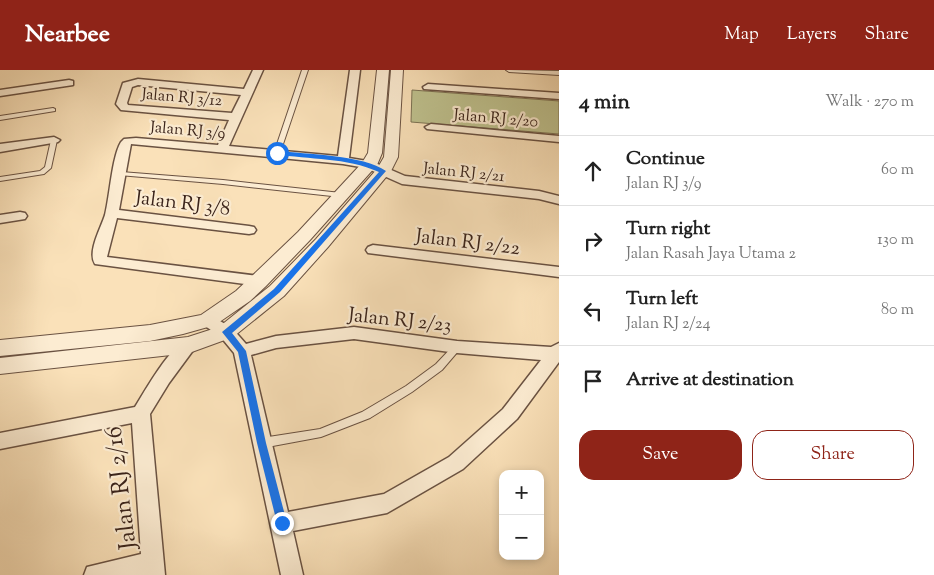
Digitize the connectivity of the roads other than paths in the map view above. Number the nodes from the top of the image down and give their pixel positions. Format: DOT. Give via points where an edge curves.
graph roads {
  1 [pos="258,70"];
  2 [pos="305,70"];
  3 [pos="355,70"];
  4 [pos="383,70"];
  5 [pos="397,70"];
  6 [pos="509,70"];
  7 [pos="559,73"];
  8 [pos="70,83"];
  9 [pos="428,87"];
  10 [pos="248,92"];
  11 [pos="0,93"];
  12 [pos="559,96"];
  13 [pos="52,110"];
  14 [pos="235,117"];
  15 [pos="0,118"];
  16 [pos="431,128"];
  17 [pos="559,139"];
  18 [pos="54,140"];
  19 [pos="0,148"];
  20 [pos="222,148"];
  21 [pos="277,153"];
  22 [pos="343,160"];
  23 [pos="376,168"];
  24 [pos="121,174"];
  25 [pos="0,179"];
  26 [pos="341,195"];
  27 [pos="558,199"];
  28 [pos="112,213"];
  29 [pos="20,216"];
  30 [pos="0,219"];
  31 [pos="249,230"];
  32 [pos="373,250"];
  33 [pos="559,272"];
  34 [pos="259,281"];
  35 [pos="208,320"];
  36 [pos="226,332"];
  37 [pos="189,345"];
  38 [pos="457,347"];
  39 [pos="0,348"];
  40 [pos="242,351"];
  41 [pos="557,351"];
  42 [pos="0,366"];
  43 [pos="142,414"];
  44 [pos="0,441"];
  45 [pos="261,443"];
  46 [pos="282,523"];
  47 [pos="154,569"];
  48 [pos="95,575"];
  49 [pos="292,575"];
  1 -- 10 [label="street"];
  2 -- 21 [label="lane"];
  3 -- 22 [label="street"];
  4 -- 23 [label="street"];
  5 -- 23 [label="street" via="392,157"];
  6 -- 7 [label="lane"];
  8 -- 11 [label="street"];
  9 -- 12 [label="street"];
  10 -- 14 [label="street"];
  10 -- 14 [label="street, Jalan RJ 3/12" via="138,82 127,85 121,104 125,108"];
  13 -- 15 [label="lane"];
  14 -- 20 [label="street"];
  16 -- 17 [label="street, Jalan RJ 2/20"];
  18 -- 19 [label="street"];
  18 -- 25 [label="lane" via="46,171"];
  20 -- 21 [label="street, Jalan RJ 3/9"];
  20 -- 24 [label="street, Jalan RJ 3/9" via="128,141"];
  21 -- 22 [label="street, Jalan RJ 3/9"];
  22 -- 23 [label="street, Jalan RJ 3/9"];
  23 -- 26 [label="street"];
  23 -- 27 [label="street, Jalan RJ 2/21" via="402,180"];
  23 -- 36 [label="street" via="277,290"];
  24 -- 26 [label="lane"];
  24 -- 28 [label="street, Jalan RJ 3/9"];
  26 -- 34 [label="street"];
  28 -- 31 [label="street, Jalan RJ 3/8"];
  28 -- 34 [label="street, Jalan RJ 3/9" via="100,261"];
  29 -- 30 [label="street"];
  32 -- 33 [label="street, Jalan RJ 2/22"];
  34 -- 35 [label="street"];
  35 -- 36 [label="street"];
  35 -- 39 [label="street" via="150,333"];
  36 -- 37 [label="street"];
  36 -- 40 [label="street"];
  37 -- 42 [label="street"];
  37 -- 43 [label="street" via="156,386"];
  38 -- 40 [label="street, Jalan RJ 2/23" via="354,333 276,342"];
  38 -- 41 [label="street, Jalan RJ 2/23"];
  38 -- 45 [label="lane" via="439,367 366,415 320,433"];
  40 -- 45 [label="street"];
  41 -- 46 [label="street" via="510,414 456,463 387,503"];
  43 -- 44 [label="street, Jalan RJ 2/16"];
  43 -- 47 [label="street, Jalan RJ 2/16"];
  45 -- 46 [label="street"];
  46 -- 49 [label="street"];
  47 -- 48 [label="street"];
}
